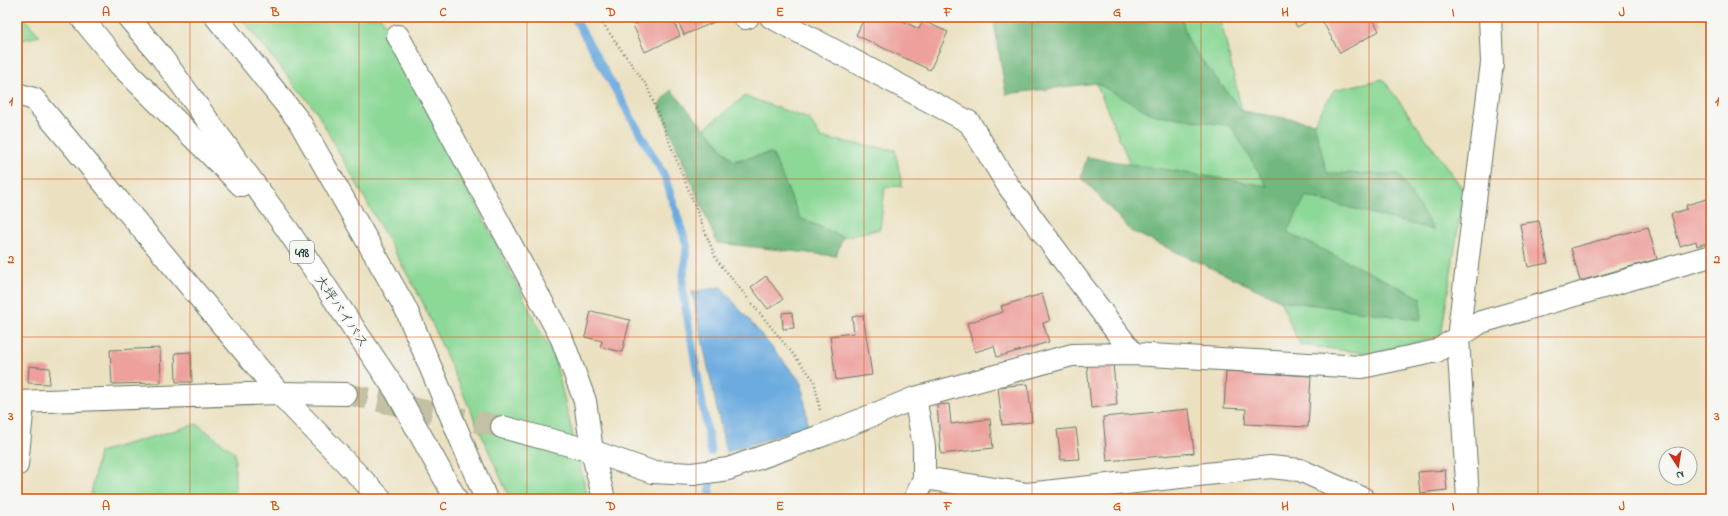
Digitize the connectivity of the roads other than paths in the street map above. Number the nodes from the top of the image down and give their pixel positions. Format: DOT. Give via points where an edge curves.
graph roads {
  1 [pos="81,17"];
  2 [pos="128,17"];
  3 [pos="216,17"];
  4 [pos="771,17"];
  5 [pos="1490,17"];
  6 [pos="398,36"];
  7 [pos="17,94"];
  8 [pos="286,229"];
  9 [pos="1711,256"];
  10 [pos="1458,338"];
  11 [pos="1133,354"];
  12 [pos="279,393"];
  13 [pos="346,394"];
  14 [pos="915,398"];
  15 [pos="20,402"];
  16 [pos="502,427"];
  17 [pos="592,451"];
  18 [pos="17,465"];
  19 [pos="924,478"];
  20 [pos="381,499"];
  21 [pos="456,499"];
  22 [pos="486,499"];
  23 [pos="604,499"];
  24 [pos="915,499"];
  25 [pos="1364,499"];
  26 [pos="1468,499"];
  1 -- 8 [label="main road" via="120,65"];
  2 -- 8 [label="main road, 大坪バイパス / 498" via="160,55"];
  3 -- 22 [label="main road" via="299,121 406,309"];
  4 -- 11 [label="main road" via="969,122 1009,188"];
  5 -- 10 [label="main road" via="1492,63"];
  6 -- 17 [label="main road" via="562,339 585,401"];
  7 -- 12 [label="main road" via="34,99"];
  8 -- 21 [label="main road, 大坪バイパス / 498" via="396,391"];
  9 -- 10 [label="main road" via="1481,322"];
  10 -- 11 [label="main road" via="1437,351 1362,367"];
  10 -- 26 [label="main road"];
  11 -- 14 [label="main road" via="1072,355"];
  12 -- 13 [label="main road"];
  12 -- 15 [label="main road"];
  12 -- 20 [label="main road"];
  14 -- 17 [label="main road" via="826,434 728,469 693,474 652,472"];
  14 -- 19 [label="main road" via="924,446"];
  15 -- 18 [label="main road"];
  16 -- 17 [label="main road"];
  17 -- 23 [label="main road"];
  19 -- 24 [label="main road"];
  19 -- 25 [label="main road" via="1027,494 1270,467 1300,470"];
}
